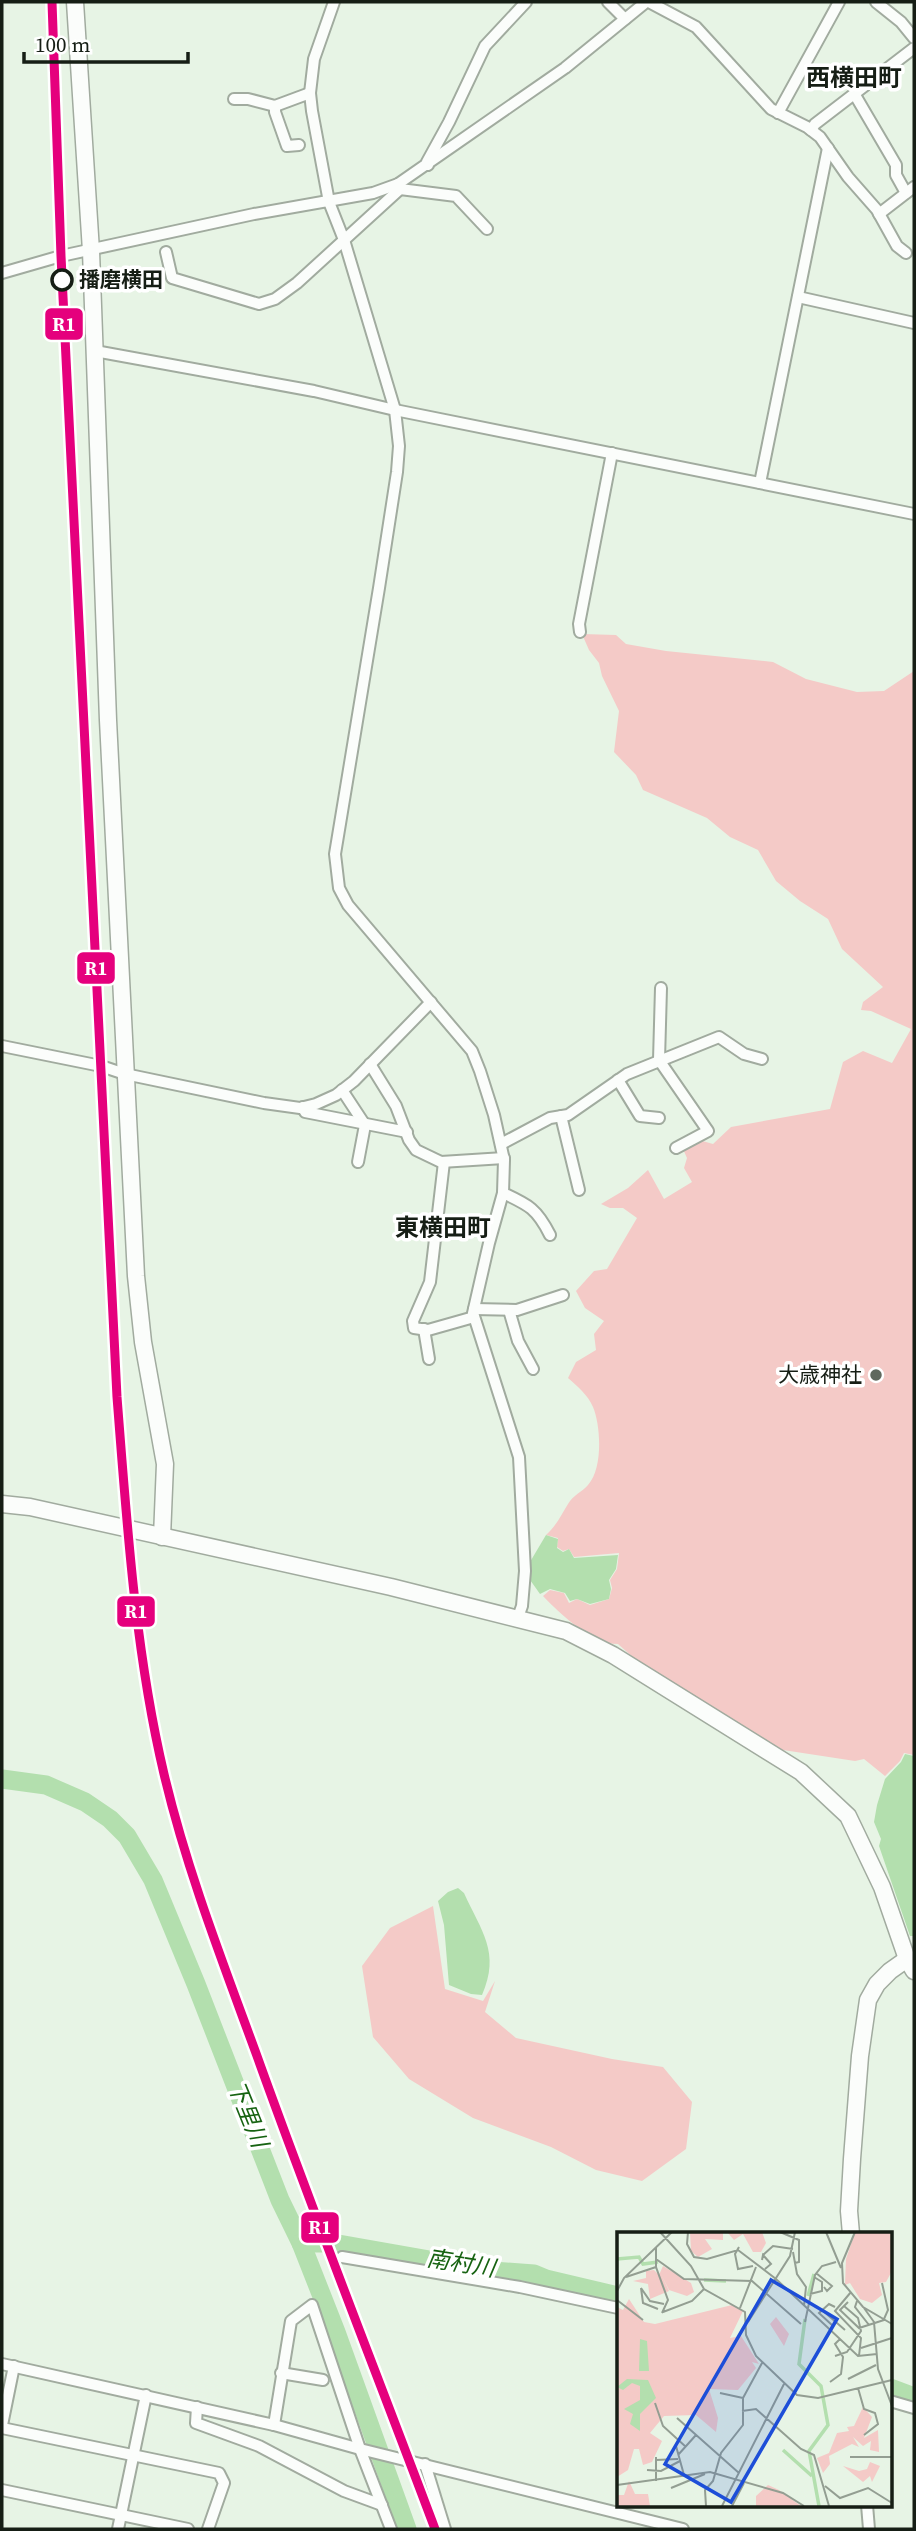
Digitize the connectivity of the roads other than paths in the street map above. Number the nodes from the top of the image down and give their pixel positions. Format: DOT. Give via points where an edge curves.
graph roads {
  1 [pos="75,2"];
  2 [pos="334,2"];
  3 [pos="526,2"];
  4 [pos="608,2"];
  5 [pos="648,2"];
  6 [pos="839,2"];
  7 [pos="876,2"];
  8 [pos="625,19"];
  9 [pos="914,38"];
  10 [pos="914,48"];
  11 [pos="310,93"];
  12 [pos="855,95"];
  13 [pos="234,99"];
  14 [pos="275,106"];
  15 [pos="778,113"];
  16 [pos="811,130"];
  17 [pos="299,145"];
  18 [pos="828,148"];
  19 [pos="428,164"];
  20 [pos="399,187"];
  21 [pos="910,190"];
  22 [pos="328,202"];
  23 [pos="879,214"];
  24 [pos="487,229"];
  25 [pos="344,240"];
  26 [pos="91,251"];
  27 [pos="166,252"];
  28 [pos="906,253"];
  29 [pos="2,273"];
  30 [pos="797,303"];
  31 [pos="914,323"];
  32 [pos="95,351"];
  33 [pos="395,410"];
  34 [pos="612,453"];
  35 [pos="760,483"];
  36 [pos="914,514"];
  37 [pos="580,632"];
  38 [pos="660,988"];
  39 [pos="431,1002"];
  40 [pos="2,1046"];
  41 [pos="762,1059"];
  42 [pos="659,1060"];
  43 [pos="370,1064"];
  44 [pos="125,1074"];
  45 [pos="618,1080"];
  46 [pos="342,1090"];
  47 [pos="303,1107"];
  48 [pos="561,1116"];
  49 [pos="659,1118"];
  50 [pos="365,1125"];
  51 [pos="407,1132"];
  52 [pos="501,1144"];
  53 [pos="676,1147"];
  54 [pos="504,1158"];
  55 [pos="358,1162"];
  56 [pos="444,1162"];
  57 [pos="579,1190"];
  58 [pos="503,1194"];
  59 [pos="550,1235"];
  60 [pos="564,1295"];
  61 [pos="509,1310"];
  62 [pos="474,1313"];
  63 [pos="424,1329"];
  64 [pos="429,1359"];
  65 [pos="533,1369"];
  66 [pos="2,1504"];
  67 [pos="162,1537"];
  68 [pos="517,1620"];
  69 [pos="911,1965"];
  70 [pos="851,2232"];
  71 [pos="342,2257"];
  72 [pos="617,2308"];
  73 [pos="8,2365"];
  74 [pos="281,2373"];
  75 [pos="323,2380"];
  76 [pos="146,2395"];
  77 [pos="892,2402"];
  78 [pos="197,2407"];
  79 [pos="914,2408"];
  80 [pos="274,2424"];
  81 [pos="2,2426"];
  82 [pos="363,2450"];
  83 [pos="134,2456"];
  84 [pos="425,2464"];
  85 [pos="2,2490"];
  86 [pos="382,2505"];
  87 [pos="867,2506"];
  88 [pos="121,2515"];
  89 [pos="118,2529"];
  90 [pos="188,2529"];
  91 [pos="208,2529"];
  92 [pos="391,2529"];
  93 [pos="445,2529"];
  94 [pos="683,2529"];
  95 [pos="869,2529"];
  1 -- 26 [label="street"];
  2 -- 11 [label="street" via="314,60"];
  3 -- 19 [label="street" via="485,46"];
  4 -- 8 [label="street"];
  5 -- 8 [label="street"];
  5 -- 15 [label="street" via="696,27"];
  6 -- 15 [label="street"];
  7 -- 9 [label="street"];
  8 -- 19 [label="street" via="565,68"];
  10 -- 12 [label="street"];
  11 -- 14 [label="street"];
  11 -- 22 [label="street"];
  12 -- 16 [label="street"];
  12 -- 21 [label="street" via="896,165 896,175"];
  13 -- 14 [label="street"];
  14 -- 17 [label="street" via="287,146"];
  15 -- 16 [label="street"];
  16 -- 18 [label="street"];
  18 -- 23 [label="street"];
  18 -- 30 [label="street"];
  19 -- 20 [label="street"];
  20 -- 22 [label="street"];
  20 -- 24 [label="street" via="456,196"];
  20 -- 25 [label="street"];
  21 -- 23 [label="street"];
  22 -- 25 [label="street"];
  22 -- 26 [label="street"];
  23 -- 28 [label="street"];
  25 -- 27 [label="street" via="297,283 259,304 172,278"];
  25 -- 33 [label="street"];
  26 -- 29 [label="street"];
  26 -- 32 [label="street"];
  30 -- 31 [label="street"];
  30 -- 35 [label="street"];
  32 -- 33 [label="street"];
  32 -- 44 [label="street"];
  33 -- 34 [label="street"];
  33 -- 39 [label="street" via="397,472 338,829 335,872 348,905"];
  34 -- 35 [label="street"];
  34 -- 37 [label="street"];
  35 -- 36 [label="street"];
  38 -- 42 [label="street"];
  39 -- 43 [label="street"];
  39 -- 52 [label="street" via="472,1051"];
  40 -- 44 [label="street"];
  41 -- 42 [label="street" via="744,1054 719,1037"];
  42 -- 45 [label="street"];
  42 -- 53 [label="street" via="708,1131"];
  43 -- 46 [label="street"];
  43 -- 51 [label="street"];
  44 -- 47 [label="street"];
  44 -- 67 [label="street" via="136,1276 165,1464"];
  45 -- 48 [label="street"];
  45 -- 49 [label="street" via="640,1115"];
  46 -- 47 [label="street"];
  46 -- 50 [label="street"];
  47 -- 50 [label="street" via="305,1112"];
  48 -- 52 [label="street"];
  48 -- 57 [label="street"];
  50 -- 51 [label="street"];
  50 -- 55 [label="street"];
  51 -- 56 [label="street" via="416,1150"];
  52 -- 54 [label="street"];
  54 -- 56 [label="street"];
  54 -- 58 [label="street"];
  56 -- 63 [label="street" via="430,1282 413,1321 414,1328"];
  58 -- 59 [label="street" via="533,1208"];
  58 -- 62 [label="street"];
  60 -- 61 [label="street"];
  61 -- 62 [label="street"];
  61 -- 65 [label="street"];
  62 -- 63 [label="street"];
  62 -- 68 [label="street" via="519,1457 525,1571"];
  63 -- 64 [label="street"];
  66 -- 67 [label="street"];
  67 -- 68 [label="street"];
  68 -- 69 [label="street" via="566,1631 613,1655 800,1772 848,1816 882,1887"];
  69 -- 70 [label="street" via="890,1971 868,2000 853,2146"];
  71 -- 72 [label="street"];
  73 -- 76 [label="street"];
  73 -- 81 [label="street"];
  74 -- 75 [label="street"];
  74 -- 80 [label="street"];
  74 -- 82 [label="street" via="291,2321 312,2305"];
  76 -- 78 [label="street"];
  76 -- 83 [label="street"];
  77 -- 79 [label="street"];
  78 -- 80 [label="street"];
  78 -- 86 [label="street" via="196,2423 259,2446 344,2491"];
  80 -- 82 [label="street"];
  81 -- 83 [label="street"];
  82 -- 84 [label="street"];
  82 -- 86 [label="street"];
  83 -- 88 [label="street"];
  83 -- 91 [label="street" via="219,2473 223,2483"];
  84 -- 93 [label="street"];
  84 -- 94 [label="street"];
  85 -- 88 [label="street"];
  86 -- 92 [label="street"];
  87 -- 95 [label="street"];
  88 -- 89 [label="street"];
  88 -- 90 [label="street"];
}
